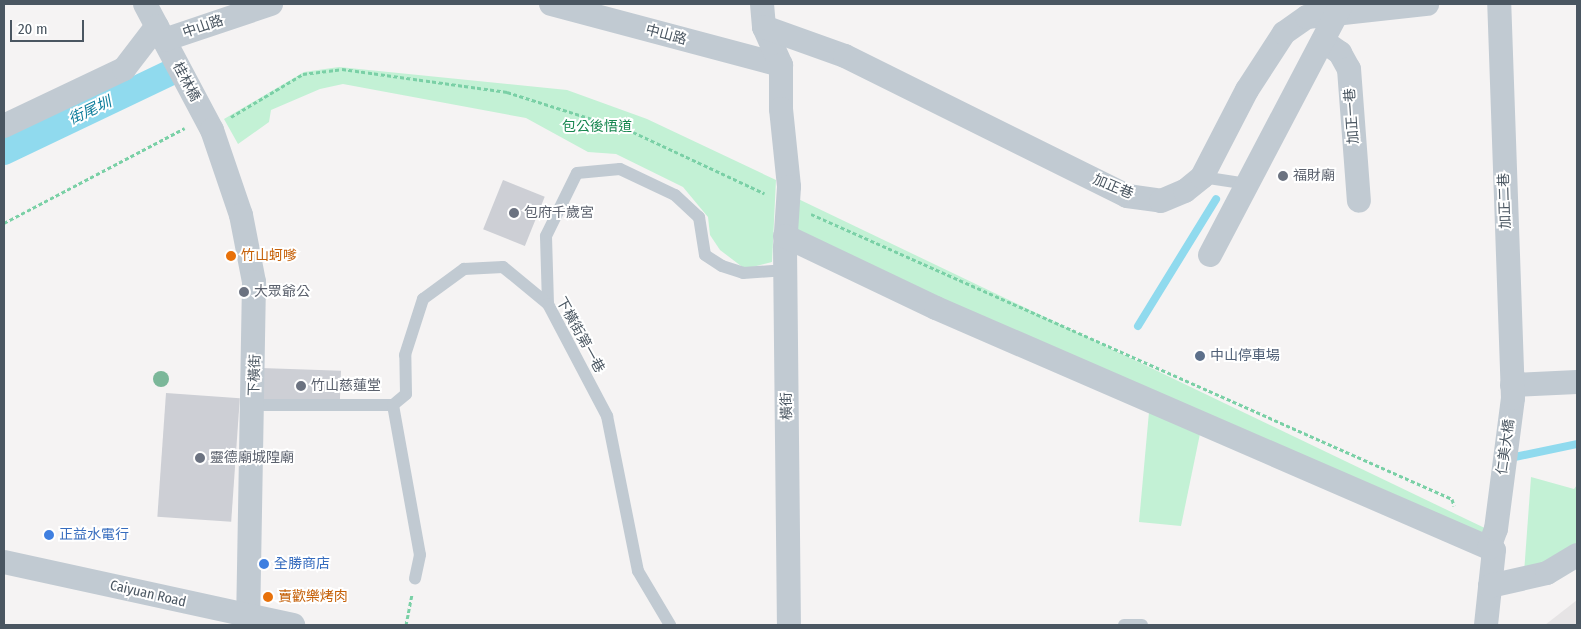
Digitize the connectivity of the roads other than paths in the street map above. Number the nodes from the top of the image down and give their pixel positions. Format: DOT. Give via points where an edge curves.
graph roads {
  1 [pos="144,4"];
  2 [pos="271,4"];
  3 [pos="551,4"];
  4 [pos="762,4"];
  5 [pos="1427,4"];
  6 [pos="1498,4"];
  7 [pos="1341,8"];
  8 [pos="764,27"];
  9 [pos="160,33"];
  10 [pos="1323,41"];
  11 [pos="782,65"];
  12 [pos="209,124"];
  13 [pos="4,126"];
  14 [pos="1202,177"];
  15 [pos="1248,184"];
  16 [pos="1359,201"];
  17 [pos="785,236"];
  18 [pos="1210,256"];
  19 [pos="786,270"];
  20 [pos="548,304"];
  21 [pos="1577,382"];
  22 [pos="1512,391"];
  23 [pos="254,405"];
  24 [pos="393,405"];
  25 [pos="1489,548"];
  26 [pos="1577,555"];
  27 [pos="4,562"];
  28 [pos="415,578"];
  29 [pos="1490,586"];
  30 [pos="249,621"];
  31 [pos="293,625"];
  32 [pos="670,625"];
  33 [pos="789,625"];
  34 [pos="1124,625"];
  35 [pos="1142,625"];
  36 [pos="1486,625"];
  1 -- 9 [label="street"];
  2 -- 9 [label="street, 中山路"];
  3 -- 11 [label="street, 中山路"];
  4 -- 8 [label="street"];
  5 -- 7 [label="street, 加正巷"];
  6 -- 22 [label="street, 加正二巷"];
  7 -- 10 [label="street"];
  7 -- 14 [label="street, 加正巷" via="1306,17 1284,34 1247,90"];
  8 -- 11 [label="street"];
  8 -- 14 [label="street, 加正巷" via="845,56 1127,196 1161,201 1185,191"];
  9 -- 12 [label="street, 桂林橋"];
  9 -- 13 [label="street" via="124,69"];
  10 -- 15 [label="street"];
  10 -- 16 [label="street, 加正一巷" via="1340,53 1349,69"];
  11 -- 17 [label="street, 橫街" via="781,109 788,195"];
  12 -- 23 [label="street, 下橫街" via="241,215 254,282"];
  14 -- 15 [label="lane"];
  15 -- 18 [label="street"];
  17 -- 19 [label="street, 橫街"];
  17 -- 25 [label="street" via="936,308"];
  19 -- 20 [label="lane" via="743,273 722,266 705,255 699,217 675,195 620,169 577,173 546,236"];
  19 -- 33 [label="street, 橫街"];
  20 -- 24 [label="lane, 下橫街第一巷" via="503,267 464,269 423,299 405,355 406,394"];
  20 -- 32 [label="lane, 下橫街第一巷" via="607,416 638,571"];
  21 -- 22 [label="street"];
  22 -- 25 [label="street, 仁美大橋" via="1496,530"];
  23 -- 24 [label="lane"];
  23 -- 30 [label="street, 下橫街"];
  24 -- 28 [label="lane" via="420,555"];
  25 -- 29 [label="street" via="1494,550"];
  26 -- 29 [label="street" via="1547,574"];
  27 -- 30 [label="street, Caiyuan Road"];
  29 -- 36 [label="street"];
  30 -- 31 [label="street, Caiyuan Road"];
  34 -- 35 [label="lane"];
}
